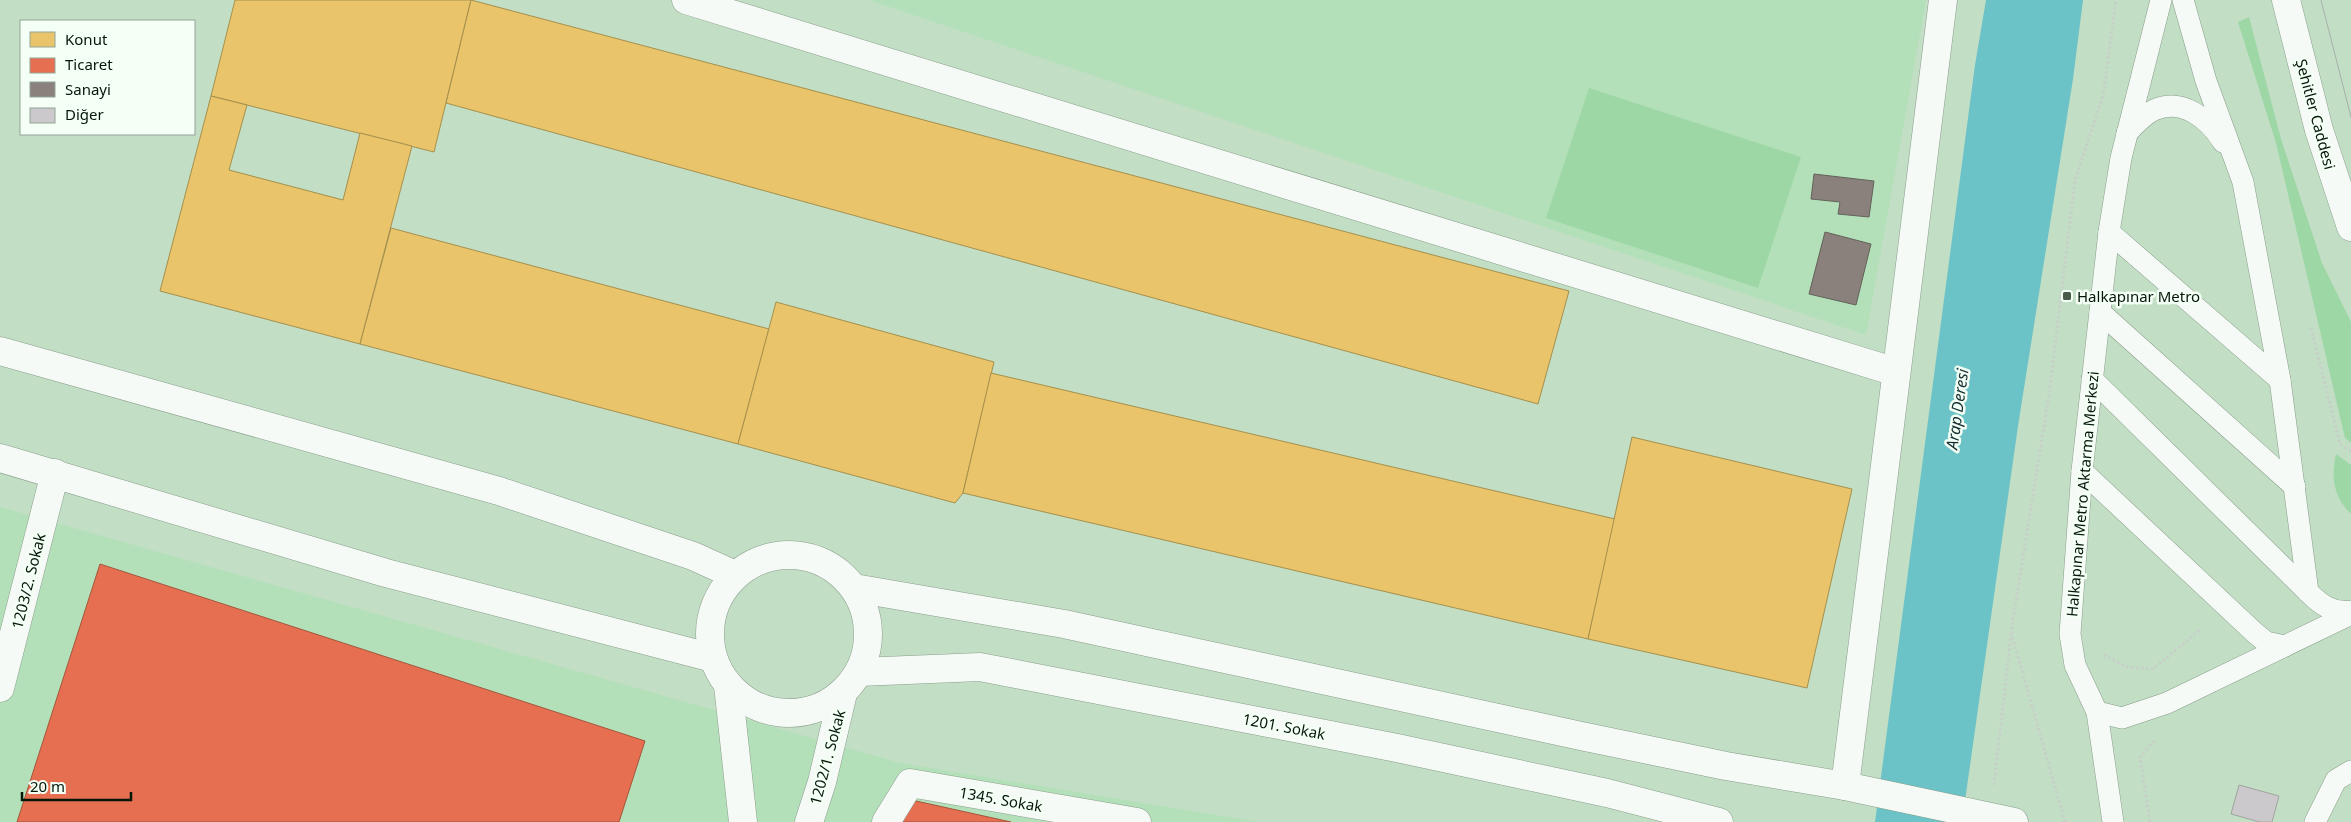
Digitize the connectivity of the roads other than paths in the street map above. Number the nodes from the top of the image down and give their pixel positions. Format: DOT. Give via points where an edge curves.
graph roads {
  1 [pos="686,0"];
  2 [pos="1943,0"];
  3 [pos="2160,0"];
  4 [pos="2183,0"];
  5 [pos="2286,0"];
  6 [pos="2127,134"];
  7 [pos="2238,166"];
  8 [pos="2351,226"];
  9 [pos="2109,232"];
  10 [pos="2100,312"];
  11 [pos="0,350"];
  12 [pos="1896,372"];
  13 [pos="2092,379"];
  14 [pos="2280,380"];
  15 [pos="0,458"];
  16 [pos="2082,471"];
  17 [pos="55,473"];
  18 [pos="2295,487"];
  19 [pos="735,575"];
  20 [pos="854,588"];
  21 [pos="2308,592"];
  22 [pos="2351,612"];
  23 [pos="2285,646"];
  24 [pos="713,658"];
  25 [pos="851,682"];
  26 [pos="728,685"];
  27 [pos="0,688"];
  28 [pos="2097,712"];
  29 [pos="2351,771"];
  30 [pos="1845,786"];
  31 [pos="2002,820"];
  32 [pos="1711,821"];
  33 [pos="743,822"];
  34 [pos="809,822"];
  35 [pos="886,822"];
  36 [pos="1137,822"];
  37 [pos="2113,822"];
  38 [pos="2315,822"];
  1 -- 12 [label="main road"];
  2 -- 12 [label="main road"];
  3 -- 6 [label="lane, Halkapınar Metro Aktarma Merkezi"];
  4 -- 7 [label="lane" via="2206,81"];
  5 -- 8 [label="main road, Şehitler Caddesi" via="2319,130"];
  6 -- 7 [label="lane" via="2144,116 2155,110 2172,106 2187,109 2200,115 2219,135"];
  6 -- 9 [label="lane, Halkapınar Metro Aktarma Merkezi"];
  7 -- 14 [label="lane"];
  9 -- 10 [label="lane, Halkapınar Metro Aktarma Merkezi"];
  9 -- 14 [label="lane"];
  10 -- 13 [label="lane, Halkapınar Metro Aktarma Merkezi"];
  10 -- 18 [label="lane"];
  11 -- 19 [label="main road" via="499,491 693,556"];
  12 -- 30 [label="main road"];
  13 -- 16 [label="lane, Halkapınar Metro Aktarma Merkezi"];
  13 -- 21 [label="lane"];
  14 -- 18 [label="lane"];
  15 -- 17 [label="main road"];
  16 -- 23 [label="lane" via="2255,633 2266,642"];
  16 -- 28 [label="lane, Halkapınar Metro Aktarma Merkezi" via="2070,634 2075,665"];
  17 -- 24 [label="main road" via="386,573"];
  17 -- 27 [label="main road, 1203/2. Sokak"];
  18 -- 21 [label="lane"];
  19 -- 20 [label="main road" via="757,560 784,554 811,557 835,569"];
  19 -- 24 [label="main road" via="720,592 712,613 708,636"];
  20 -- 25 [label="main road" via="864,608 868,629 867,651"];
  20 -- 30 [label="main road" via="1064,624 1726,766"];
  21 -- 22 [label="lane" via="2333,610"];
  22 -- 23 [label="lane"];
  23 -- 28 [label="lane" via="2167,704 2122,718"];
  24 -- 26 [label="main road"];
  25 -- 26 [label="main road" via="821,707 797,713 771,712 747,702"];
  25 -- 32 [label="main road, 1201. Sokak" via="980,667 1397,748 1607,793"];
  25 -- 34 [label="main road, 1202/1. Sokak"];
  26 -- 33 [label="main road"];
  28 -- 37 [label="lane, Halkapınar Metro Aktarma Merkezi"];
  29 -- 38 [label="lane" via="2336,780"];
  30 -- 31 [label="main road"];
  35 -- 36 [label="main road, 1345. Sokak" via="910,783"];
}
